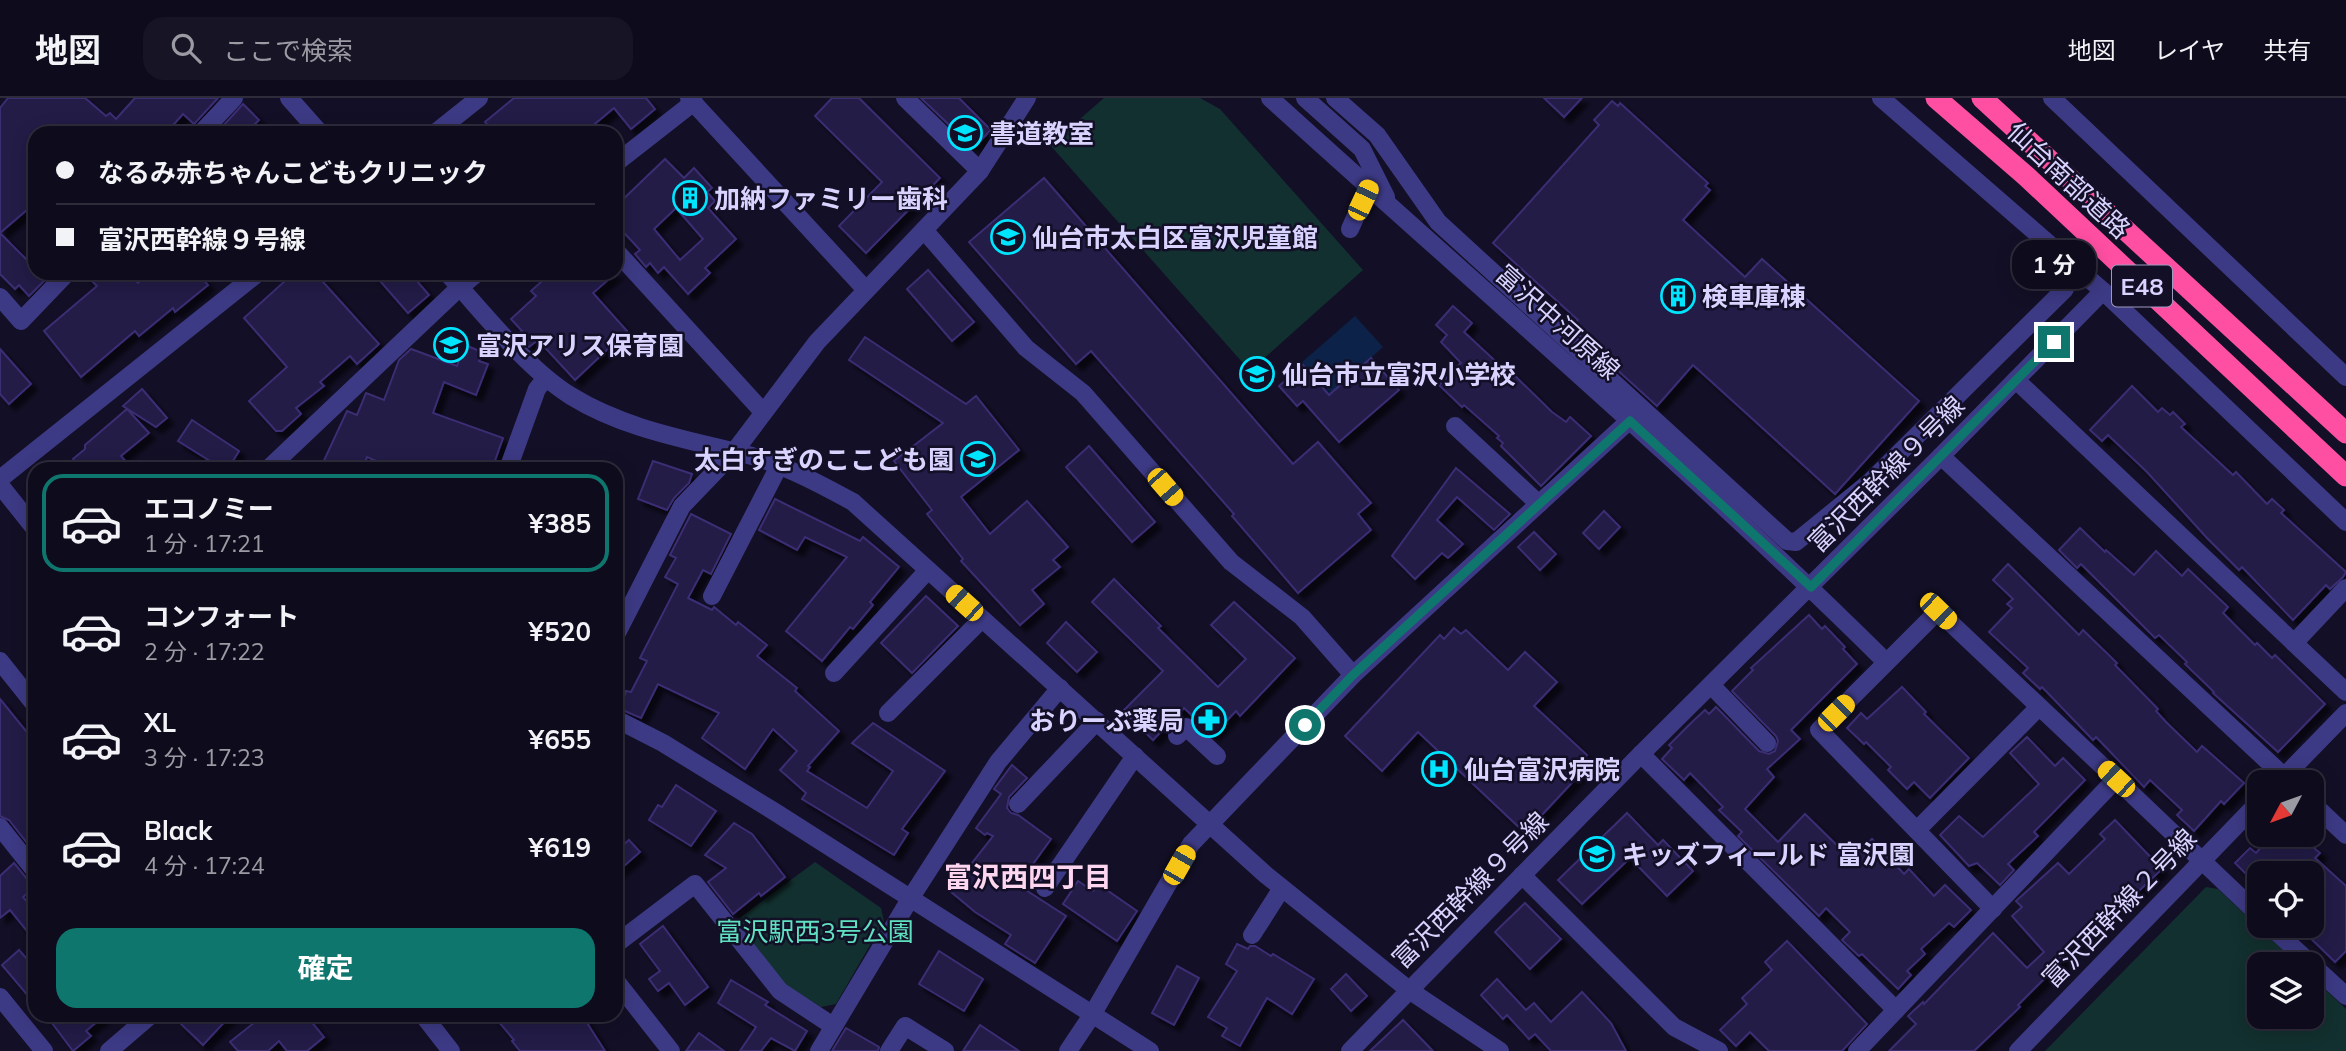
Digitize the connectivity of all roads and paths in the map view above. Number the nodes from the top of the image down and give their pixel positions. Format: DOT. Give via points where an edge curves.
graph roads {
  1 [pos="234,98"];
  2 [pos="289,98"];
  3 [pos="479,98"];
  4 [pos="905,98"];
  5 [pos="1027,98"];
  6 [pos="1270,98"];
  7 [pos="1305,98"];
  8 [pos="1335,98"];
  9 [pos="1881,98"];
  10 [pos="1936,98"];
  11 [pos="1982,98"];
  12 [pos="2053,98"];
  13 [pos="692,100"];
  14 [pos="208,126"];
  15 [pos="314,126"];
  16 [pos="444,126"];
  17 [pos="623,157"];
  18 [pos="980,171"];
  19 [pos="1369,187"];
  20 [pos="1392,209"];
  21 [pos="1350,229"];
  22 [pos="924,230"];
  23 [pos="623,259"];
  24 [pos="60,280"];
  25 [pos="249,280"];
  26 [pos="454,280"];
  27 [pos="468,280"];
  28 [pos="460,287"];
  29 [pos="2065,289"];
  30 [pos="866,290"];
  31 [pos="2103,291"];
  32 [pos="0,297"];
  33 [pos="2346,377"];
  34 [pos="545,379"];
  35 [pos="2017,380"];
  36 [pos="763,412"];
  37 [pos="1630,421"];
  38 [pos="1455,426"];
  39 [pos="2346,433"];
  40 [pos="734,452"];
  41 [pos="1941,456"];
  42 [pos="275,462"];
  43 [pos="511,462"];
  44 [pos="779,466"];
  45 [pos="2346,476"];
  46 [pos="0,479"];
  47 [pos="0,485"];
  48 [pos="1539,504"];
  49 [pos="28,519"];
  50 [pos="2346,523"];
  51 [pos="928,570"];
  52 [pos="1811,587"];
  53 [pos="2346,588"];
  54 [pos="712,596"];
  55 [pos="982,619"];
  56 [pos="623,621"];
  57 [pos="2294,643"];
  58 [pos="0,661"];
  59 [pos="1886,662"];
  60 [pos="834,673"];
  61 [pos="1353,675"];
  62 [pos="1711,685"];
  63 [pos="1060,688"];
  64 [pos="2346,692"];
  65 [pos="28,696"];
  66 [pos="2038,708"];
  67 [pos="888,713"];
  68 [pos="2346,713"];
  69 [pos="1097,721"];
  70 [pos="623,723"];
  71 [pos="1177,736"];
  72 [pos="1767,743"];
  73 [pos="1641,754"];
  74 [pos="1135,756"];
  75 [pos="1217,756"];
  76 [pos="2273,770"];
  77 [pos="2293,770"];
  78 [pos="2116,779"];
  79 [pos="1018,804"];
  80 [pos="2247,814"];
  81 [pos="2324,814"];
  82 [pos="1210,823"];
  83 [pos="0,827"];
  84 [pos="1917,830"];
  85 [pos="2346,835"];
  86 [pos="2201,861"];
  87 [pos="28,863"];
  88 [pos="1522,875"];
  89 [pos="1045,888"];
  90 [pos="1282,888"];
  91 [pos="910,899"];
  92 [pos="2247,904"];
  93 [pos="1993,909"];
  94 [pos="1252,935"];
  95 [pos="2283,938"];
  96 [pos="623,939"];
  97 [pos="623,990"];
  98 [pos="1409,990"];
  99 [pos="2346,996"];
  100 [pos="0,997"];
  101 [pos="1896,1010"];
  102 [pos="1092,1015"];
  103 [pos="142,1022"];
  104 [pos="429,1022"];
  105 [pos="833,1026"];
  106 [pos="44,1051"];
  107 [pos="109,1051"];
  108 [pos="452,1051"];
  109 [pos="671,1051"];
  110 [pos="818,1051"];
  111 [pos="889,1051"];
  112 [pos="945,1051"];
  113 [pos="1068,1051"];
  114 [pos="1150,1051"];
  115 [pos="1350,1051"];
  116 [pos="1500,1051"];
  117 [pos="1719,1051"];
  118 [pos="1857,1051"];
  119 [pos="2018,1051"];
  1 -- 14 [label="street"];
  2 -- 15 [label="street"];
  3 -- 16 [label="street"];
  4 -- 18 [label="street"];
  5 -- 18 [label="street"];
  6 -- 19 [label="street, 富沢中河原線"];
  7 -- 20 [label="street" via="1362,149"];
  8 -- 29 [label="street" via="1377,135 1438,222 1787,541 1796,542 1871,481"];
  9 -- 31 [label="street"];
  10 -- 45 [label="highway, 仙台南部道路 / E48"];
  11 -- 39 [label="highway, 仙台南部道路 / E48"];
  12 -- 33 [label="street"];
  13 -- 17 [label="street"];
  13 -- 30 [label="street"];
  18 -- 22 [label="street"];
  19 -- 20 [label="street, 富沢中河原線"];
  19 -- 21 [label="street"];
  20 -- 37 [label="street, 富沢中河原線"];
  22 -- 30 [label="street"];
  22 -- 61 [label="street" via="1026,348 1083,393 1231,562 1302,617"];
  23 -- 36 [label="street"];
  24 -- 32 [label="street" via="21,321"];
  25 -- 46 [label="street"];
  26 -- 28 [label="street"];
  27 -- 28 [label="street"];
  28 -- 34 [label="street"];
  28 -- 42 [label="street"];
  30 -- 36 [label="street" via="817,342"];
  31 -- 35 [label="street, 富沢西幹線９号線"];
  31 -- 50 [label="street"];
  34 -- 40 [label="street" via="631,425"];
  34 -- 43 [label="street" via="537,389"];
  35 -- 41 [label="street, 富沢西幹線９号線"];
  35 -- 57 [label="street"];
  36 -- 40 [label="street"];
  37 -- 48 [label="street"];
  37 -- 52 [label="street, 富沢中河原線"];
  38 -- 48 [label="street"];
  40 -- 44 [label="street"];
  40 -- 56 [label="street" via="681,506"];
  41 -- 52 [label="street, 富沢西幹線９号線"];
  41 -- 76 [label="street"];
  44 -- 51 [label="street" via="853,502"];
  44 -- 54 [label="street"];
  47 -- 49 [label="street"];
  48 -- 61 [label="street"];
  51 -- 55 [label="street"];
  51 -- 60 [label="street"];
  52 -- 59 [label="street, 富沢中河原線"];
  52 -- 62 [label="street, 富沢西幹線９号線"];
  53 -- 57 [label="street"];
  55 -- 63 [label="street"];
  55 -- 67 [label="street"];
  57 -- 64 [label="street"];
  58 -- 65 [label="street"];
  59 -- 66 [label="street" via="1938,611"];
  59 -- 84 [label="street" via="1819,730"];
  61 -- 82 [label="street"];
  62 -- 72 [label="street"];
  62 -- 73 [label="street, 富沢西幹線９号線"];
  63 -- 69 [label="street"];
  63 -- 91 [label="street" via="998,762"];
  66 -- 78 [label="street"];
  66 -- 84 [label="street"];
  68 -- 77 [label="street"];
  69 -- 74 [label="street"];
  69 -- 79 [label="street"];
  70 -- 91 [label="street"];
  71 -- 75 [label="street" via="1186,727"];
  73 -- 88 [label="street, 富沢西幹線９号線"];
  73 -- 101 [label="street"];
  74 -- 82 [label="street"];
  74 -- 89 [label="street"];
  78 -- 86 [label="street"];
  78 -- 93 [label="street"];
  80 -- 86 [label="street, 富沢西幹線２号線"];
  81 -- 85 [label="street"];
  82 -- 90 [label="street"];
  82 -- 102 [label="street" via="1191,844"];
  83 -- 87 [label="street"];
  84 -- 93 [label="street"];
  86 -- 92 [label="street"];
  86 -- 119 [label="street, 富沢西幹線２号線"];
  88 -- 98 [label="street, 富沢西幹線９号線"];
  88 -- 117 [label="street" via="1674,1027"];
  90 -- 94 [label="street"];
  90 -- 98 [label="street"];
  91 -- 102 [label="street"];
  91 -- 105 [label="street"];
  93 -- 101 [label="street"];
  95 -- 99 [label="street"];
  96 -- 105 [label="street" via="695,884 780,990"];
  97 -- 109 [label="street"];
  98 -- 115 [label="street, 富沢西幹線９号線"];
  98 -- 116 [label="street"];
  100 -- 106 [label="street"];
  101 -- 118 [label="street"];
  102 -- 113 [label="street"];
  102 -- 114 [label="street"];
  103 -- 107 [label="street"];
  104 -- 108 [label="street"];
  105 -- 110 [label="street"];
  111 -- 112 [label="street" via="905,1026"];
}
